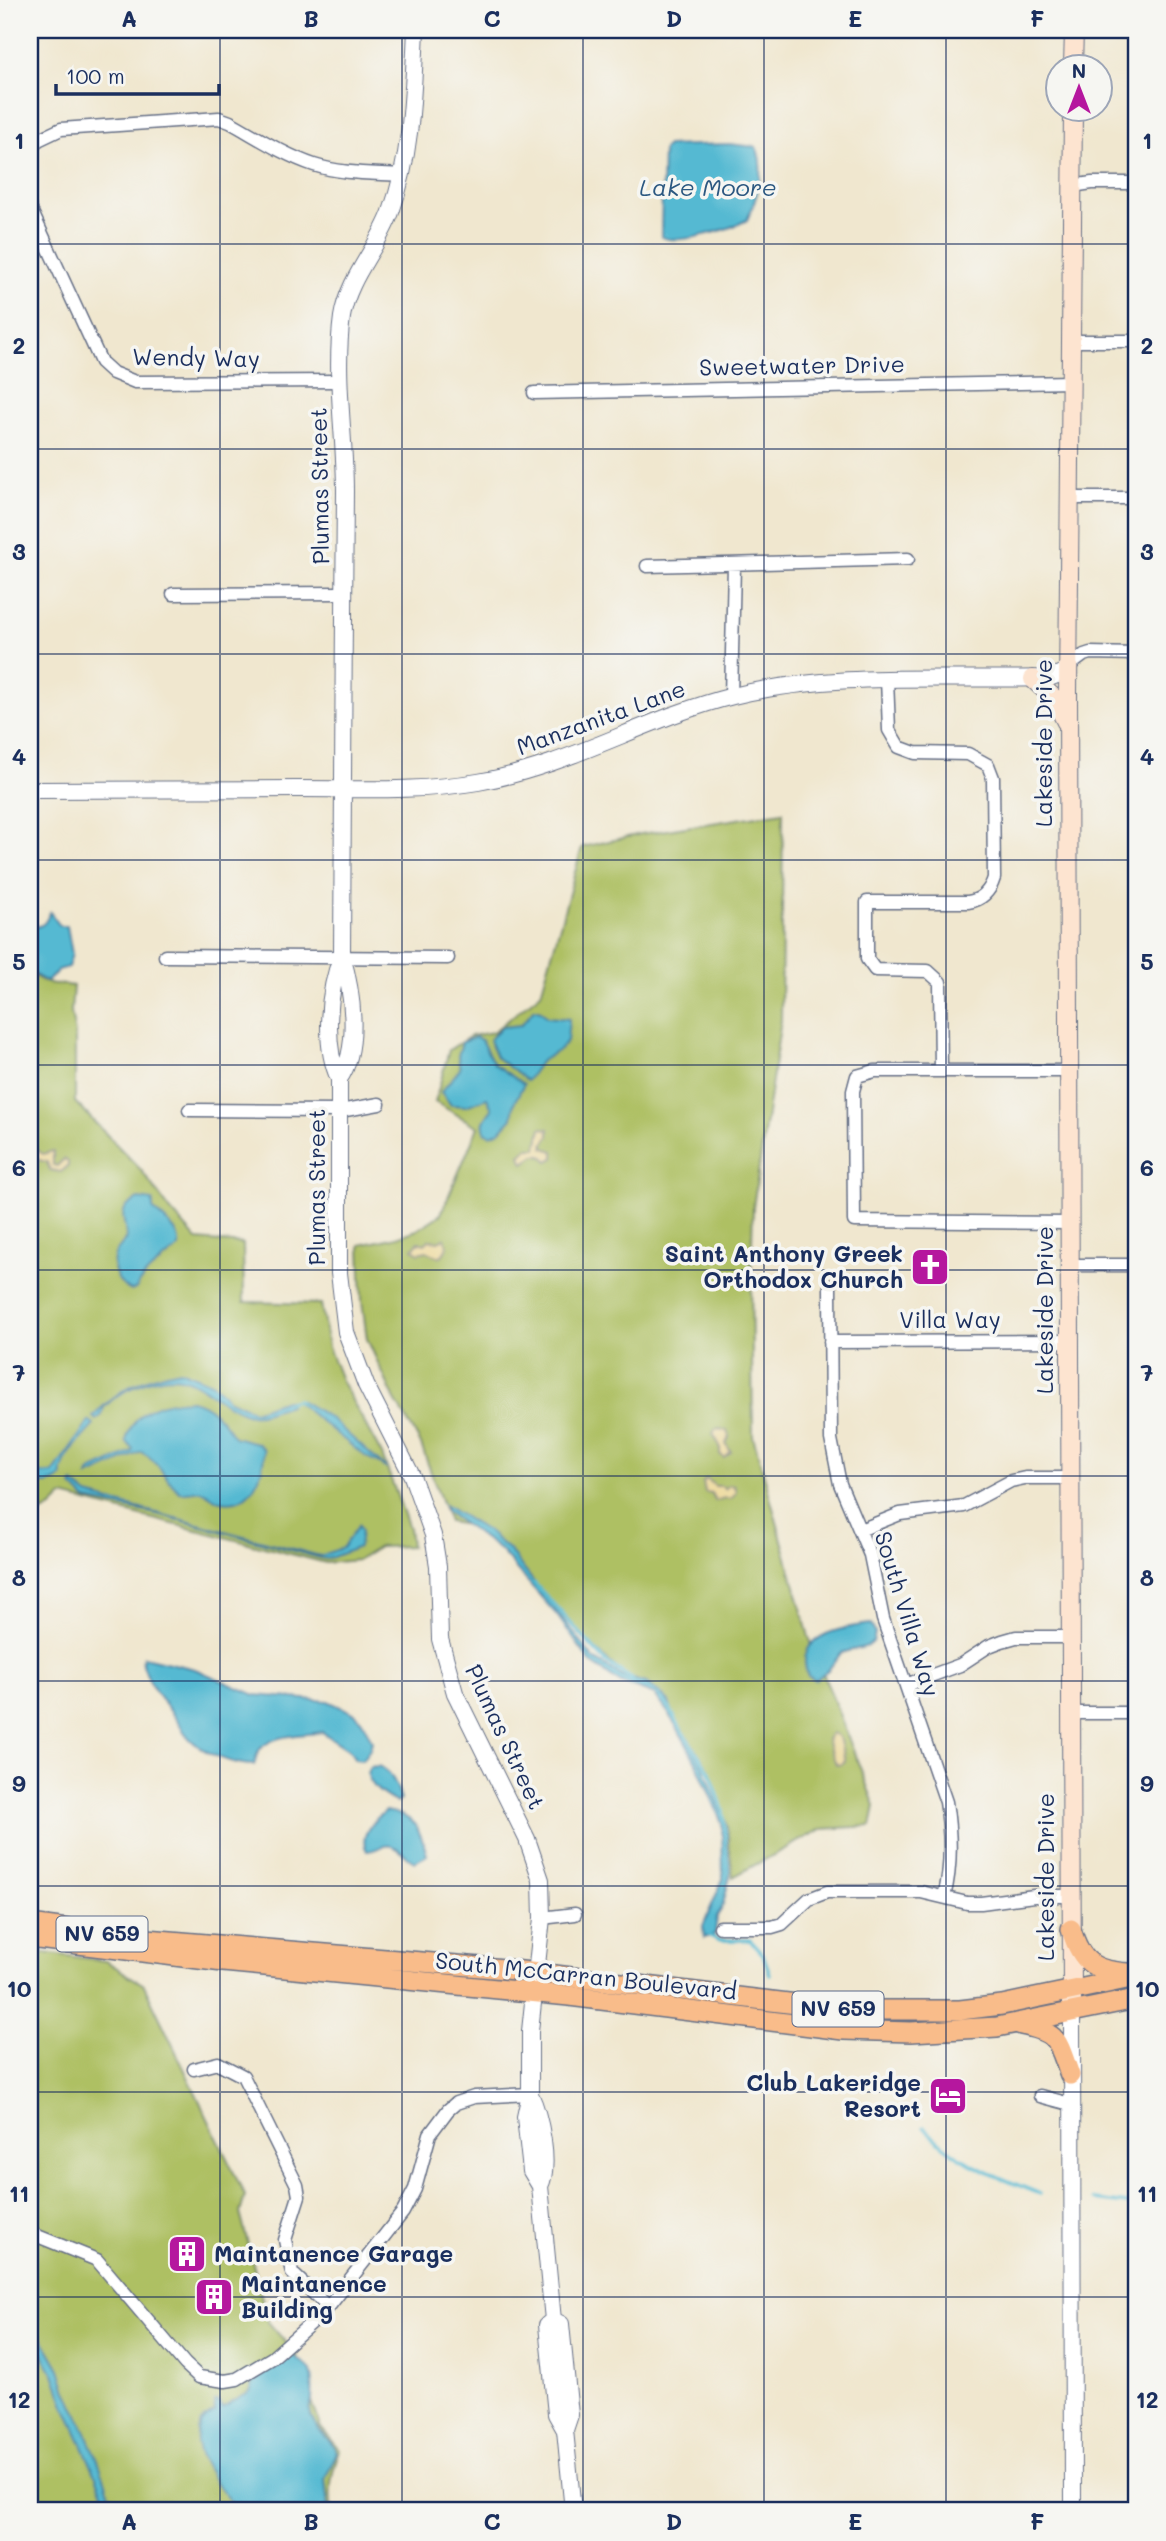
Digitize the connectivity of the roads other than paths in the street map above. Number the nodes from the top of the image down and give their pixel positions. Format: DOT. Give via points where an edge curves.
graph roads {
  1 [pos="416,30"];
  2 [pos="1074,30"];
  3 [pos="1073,52"];
  4 [pos="1073,122"];
  5 [pos="30,150"];
  6 [pos="402,175"];
  7 [pos="1136,183"];
  8 [pos="1072,186"];
  9 [pos="30,208"];
  10 [pos="1071,341"];
  11 [pos="1136,341"];
  12 [pos="340,381"];
  13 [pos="1071,382"];
  14 [pos="534,393"];
  15 [pos="1070,498"];
  16 [pos="1136,498"];
  17 [pos="908,559"];
  18 [pos="734,565"];
  19 [pos="647,566"];
  20 [pos="344,593"];
  21 [pos="173,594"];
  22 [pos="1136,654"];
  23 [pos="1069,666"];
  24 [pos="887,679"];
  25 [pos="1033,679"];
  26 [pos="731,696"];
  27 [pos="1069,727"];
  28 [pos="342,789"];
  29 [pos="30,790"];
  30 [pos="165,956"];
  31 [pos="342,956"];
  32 [pos="448,958"];
  33 [pos="941,1070"];
  34 [pos="1069,1071"];
  35 [pos="339,1079"];
  36 [pos="379,1104"];
  37 [pos="188,1110"];
  38 [pos="340,1111"];
  39 [pos="1069,1223"];
  40 [pos="1069,1265"];
  41 [pos="1136,1265"];
  42 [pos="830,1286"];
  43 [pos="1069,1341"];
  44 [pos="830,1342"];
  45 [pos="1070,1478"];
  46 [pos="860,1530"];
  47 [pos="1070,1637"];
  48 [pos="906,1685"];
  49 [pos="1070,1713"];
  50 [pos="1136,1713"];
  51 [pos="1071,1896"];
  52 [pos="944,1897"];
  53 [pos="575,1914"];
  54 [pos="542,1918"];
  55 [pos="30,1924"];
  56 [pos="720,1927"];
  57 [pos="1071,1929"];
  58 [pos="30,1938"];
  59 [pos="538,1973"];
  60 [pos="1136,1976"];
  61 [pos="1071,1992"];
  62 [pos="535,1993"];
  63 [pos="1136,1999"];
  64 [pos="847,2010"];
  65 [pos="1072,2012"];
  66 [pos="729,2017"];
  67 [pos="1013,2024"];
  68 [pos="194,2069"];
  69 [pos="1070,2076"];
  70 [pos="530,2094"];
  71 [pos="1040,2096"];
  72 [pos="1070,2104"];
  73 [pos="30,2233"];
  74 [pos="328,2307"];
  75 [pos="573,2511"];
  76 [pos="1073,2511"];
  1 -- 6 [label="street, Plumas Street"];
  2 -- 3 [label="main road"];
  4 -- 8 [label="main road, Lakeside Drive"];
  5 -- 6 [label="street" via="38,140 61,129 219,118 314,165"];
  6 -- 12 [label="street, Plumas Street" via="390,215 346,300"];
  7 -- 8 [label="street"];
  8 -- 10 [label="main road, Lakeside Drive"];
  9 -- 12 [label="street, Wendy Way" via="101,362 113,373 135,382"];
  10 -- 11 [label="street"];
  10 -- 13 [label="main road, Lakeside Drive"];
  12 -- 20 [label="street, Plumas Street"];
  13 -- 14 [label="street, Sweetwater Drive"];
  13 -- 15 [label="main road, Lakeside Drive"];
  15 -- 16 [label="street"];
  15 -- 23 [label="main road, Lakeside Drive"];
  17 -- 18 [label="street"];
  18 -- 19 [label="street"];
  18 -- 26 [label="street"];
  20 -- 21 [label="street"];
  20 -- 28 [label="street, Plumas Street"];
  22 -- 23 [label="street, Manzanita Lane" via="1090,653"];
  23 -- 25 [label="street, Manzanita Lane" via="1054,677"];
  23 -- 27 [label="main road, Lakeside Drive"];
  24 -- 25 [label="street, Manzanita Lane"];
  24 -- 26 [label="street, Manzanita Lane" via="817,681"];
  24 -- 33 [label="street" via="889,730 899,747 915,753 968,754 988,765 993,778 993,878 989,891 968,902 867,902 867,959 875,970 928,971 940,982"];
  25 -- 27 [label="main road" via="1054,698"];
  26 -- 28 [label="street, Manzanita Lane" via="572,757 506,777 431,788"];
  27 -- 34 [label="main road, Lakeside Drive"];
  28 -- 29 [label="street, Manzanita Lane"];
  28 -- 31 [label="street, Plumas Street"];
  30 -- 31 [label="street"];
  31 -- 32 [label="street"];
  31 -- 35 [label="street, Plumas Street" via="329,1017"];
  31 -- 35 [label="street, Plumas Street" via="353,1022 347,1066"];
  33 -- 34 [label="street"];
  33 -- 39 [label="street" via="875,1071 857,1076 853,1091 854,1221"];
  34 -- 39 [label="main road, Lakeside Drive"];
  35 -- 38 [label="street, Plumas Street"];
  36 -- 38 [label="street"];
  37 -- 38 [label="street"];
  38 -- 54 [label="street, Plumas Street" via="340,1273 346,1332 366,1385 412,1476 433,1535 440,1639 455,1693 536,1859"];
  39 -- 40 [label="main road, Lakeside Drive"];
  40 -- 41 [label="street"];
  40 -- 43 [label="main road, Lakeside Drive"];
  42 -- 44 [label="street, South Villa Way"];
  43 -- 44 [label="street, Villa Way"];
  43 -- 45 [label="main road, Lakeside Drive"];
  44 -- 46 [label="street, South Villa Way" via="831,1438 841,1484"];
  45 -- 46 [label="street" via="1011,1481 964,1506 900,1514"];
  45 -- 47 [label="main road, Lakeside Drive"];
  46 -- 48 [label="street, South Villa Way"];
  47 -- 48 [label="street" via="1002,1640 960,1665"];
  47 -- 49 [label="main road, Lakeside Drive"];
  48 -- 52 [label="street, South Villa Way" via="946,1802 950,1855"];
  49 -- 50 [label="street"];
  49 -- 51 [label="main road, Lakeside Drive"];
  51 -- 52 [label="street" via="981,1903"];
  51 -- 57 [label="main road, Lakeside Drive"];
  52 -- 56 [label="street" via="922,1892 827,1892 809,1899 791,1918 772,1927"];
  53 -- 54 [label="street"];
  54 -- 59 [label="street, Plumas Street"];
  55 -- 59 [label="main road, South McCarran Boulevard / NV 659" via="135,1938"];
  57 -- 60 [label="main road" via="1087,1961 1105,1971"];
  57 -- 61 [label="main road, Lakeside Drive"];
  58 -- 62 [label="main road, South McCarran Boulevard / NV 659"];
  59 -- 62 [label="street, Plumas Street"];
  59 -- 64 [label="main road, South McCarran Boulevard / NV 659"];
  60 -- 61 [label="main road, South McCarran Boulevard / NV 659"];
  61 -- 64 [label="main road, South McCarran Boulevard / NV 659" via="960,2010"];
  61 -- 65 [label="main road, Lakeside Drive"];
  62 -- 66 [label="main road, South McCarran Boulevard / NV 659"];
  62 -- 70 [label="street, Plumas Street"];
  63 -- 65 [label="main road, South McCarran Boulevard / NV 659"];
  64 -- 66 [label="main road" via="816,2014 742,2009"];
  65 -- 67 [label="main road, South McCarran Boulevard / NV 659"];
  65 -- 69 [label="street, Lakeside Drive"];
  66 -- 67 [label="main road, South McCarran Boulevard / NV 659" via="813,2028 911,2032"];
  67 -- 69 [label="main road" via="1049,2033 1059,2044"];
  68 -- 74 [label="street" via="218,2063 243,2076 297,2185 299,2196 285,2240 292,2273"];
  69 -- 72 [label="street, Lakeside Drive"];
  70 -- 74 [label="street" via="474,2097 448,2110 426,2144 410,2200"];
  70 -- 75 [label="street, Plumas Street" via="526,2117 531,2171 540,2186 553,2320 561,2324"];
  71 -- 72 [label="street"];
  72 -- 76 [label="street, Lakeside Drive"];
  73 -- 74 [label="street" via="97,2260 200,2378 237,2379 272,2358"];
}
